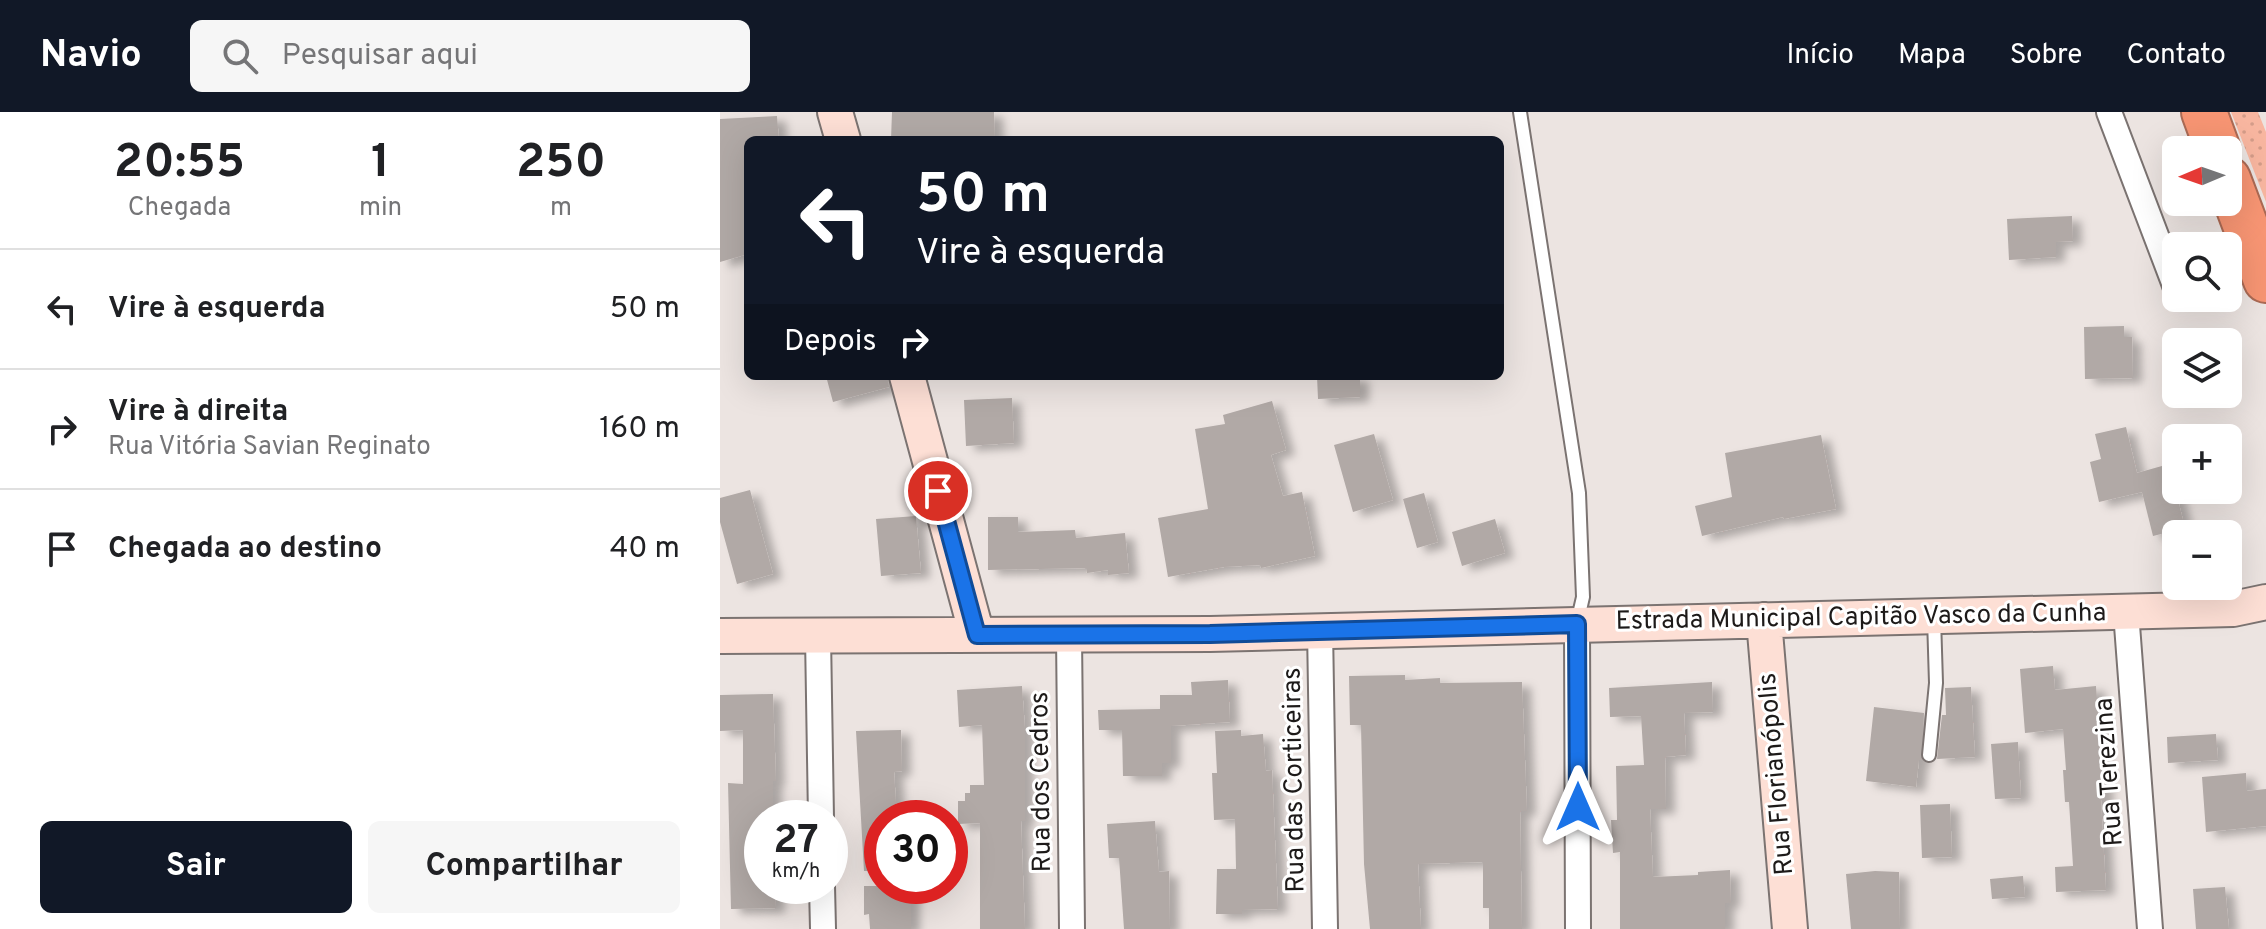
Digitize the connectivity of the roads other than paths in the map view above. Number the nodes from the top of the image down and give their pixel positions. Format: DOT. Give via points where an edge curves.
graph roads {
  1 [pos="835,112"];
  2 [pos="1520,112"];
  3 [pos="2109,112"];
  4 [pos="2204,112"];
  5 [pos="842,136"];
  6 [pos="2213,136"];
  7 [pos="2242,216"];
  8 [pos="2162,251"];
  9 [pos="2266,280"];
  10 [pos="908,380"];
  11 [pos="2255,609"];
  12 [pos="2126,612"];
  13 [pos="1934,616"];
  14 [pos="1764,620"];
  15 [pos="1577,624"];
  16 [pos="1320,629"];
  17 [pos="977,635"];
  18 [pos="1069,635"];
  19 [pos="720,636"];
  20 [pos="818,636"];
  21 [pos="1929,755"];
  22 [pos="821,800"];
  23 [pos="822,904"];
  24 [pos="823,929"];
  25 [pos="1072,929"];
  26 [pos="1325,929"];
  27 [pos="1578,929"];
  28 [pos="1790,929"];
  29 [pos="2150,929"];
  1 -- 5 [label="main road"];
  2 -- 15 [label="lane" via="1579,493 1583,597"];
  3 -- 8 [label="street"];
  4 -- 6 [label="highway"];
  7 -- 9 [label="highway"];
  10 -- 17 [label="main road"];
  11 -- 12 [label="main road, Estrada Municipal Capitão Vasco da Cunha"];
  12 -- 13 [label="main road, Estrada Municipal Capitão Vasco da Cunha"];
  12 -- 29 [label="street, Rua Terezina"];
  13 -- 14 [label="main road, Estrada Municipal Capitão Vasco da Cunha"];
  13 -- 21 [label="lane" via="1936,683"];
  14 -- 15 [label="main road, Estrada Municipal Capitão Vasco da Cunha"];
  14 -- 28 [label="main road, Rua Florianópolis"];
  15 -- 16 [label="main road, Estrada Municipal Capitão Vasco da Cunha"];
  15 -- 27 [label="street"];
  16 -- 18 [label="main road, Estrada Municipal Capitão Vasco da Cunha"];
  16 -- 26 [label="street, Rua das Corticeiras"];
  17 -- 18 [label="main road, Estrada Municipal Capitão Vasco da Cunha"];
  17 -- 20 [label="main road, Estrada Municipal Capitão Vasco da Cunha"];
  18 -- 25 [label="street, Rua dos Cedros"];
  19 -- 20 [label="main road, Estrada Municipal Capitão Vasco da Cunha"];
  20 -- 22 [label="street"];
  23 -- 24 [label="street"];
}
